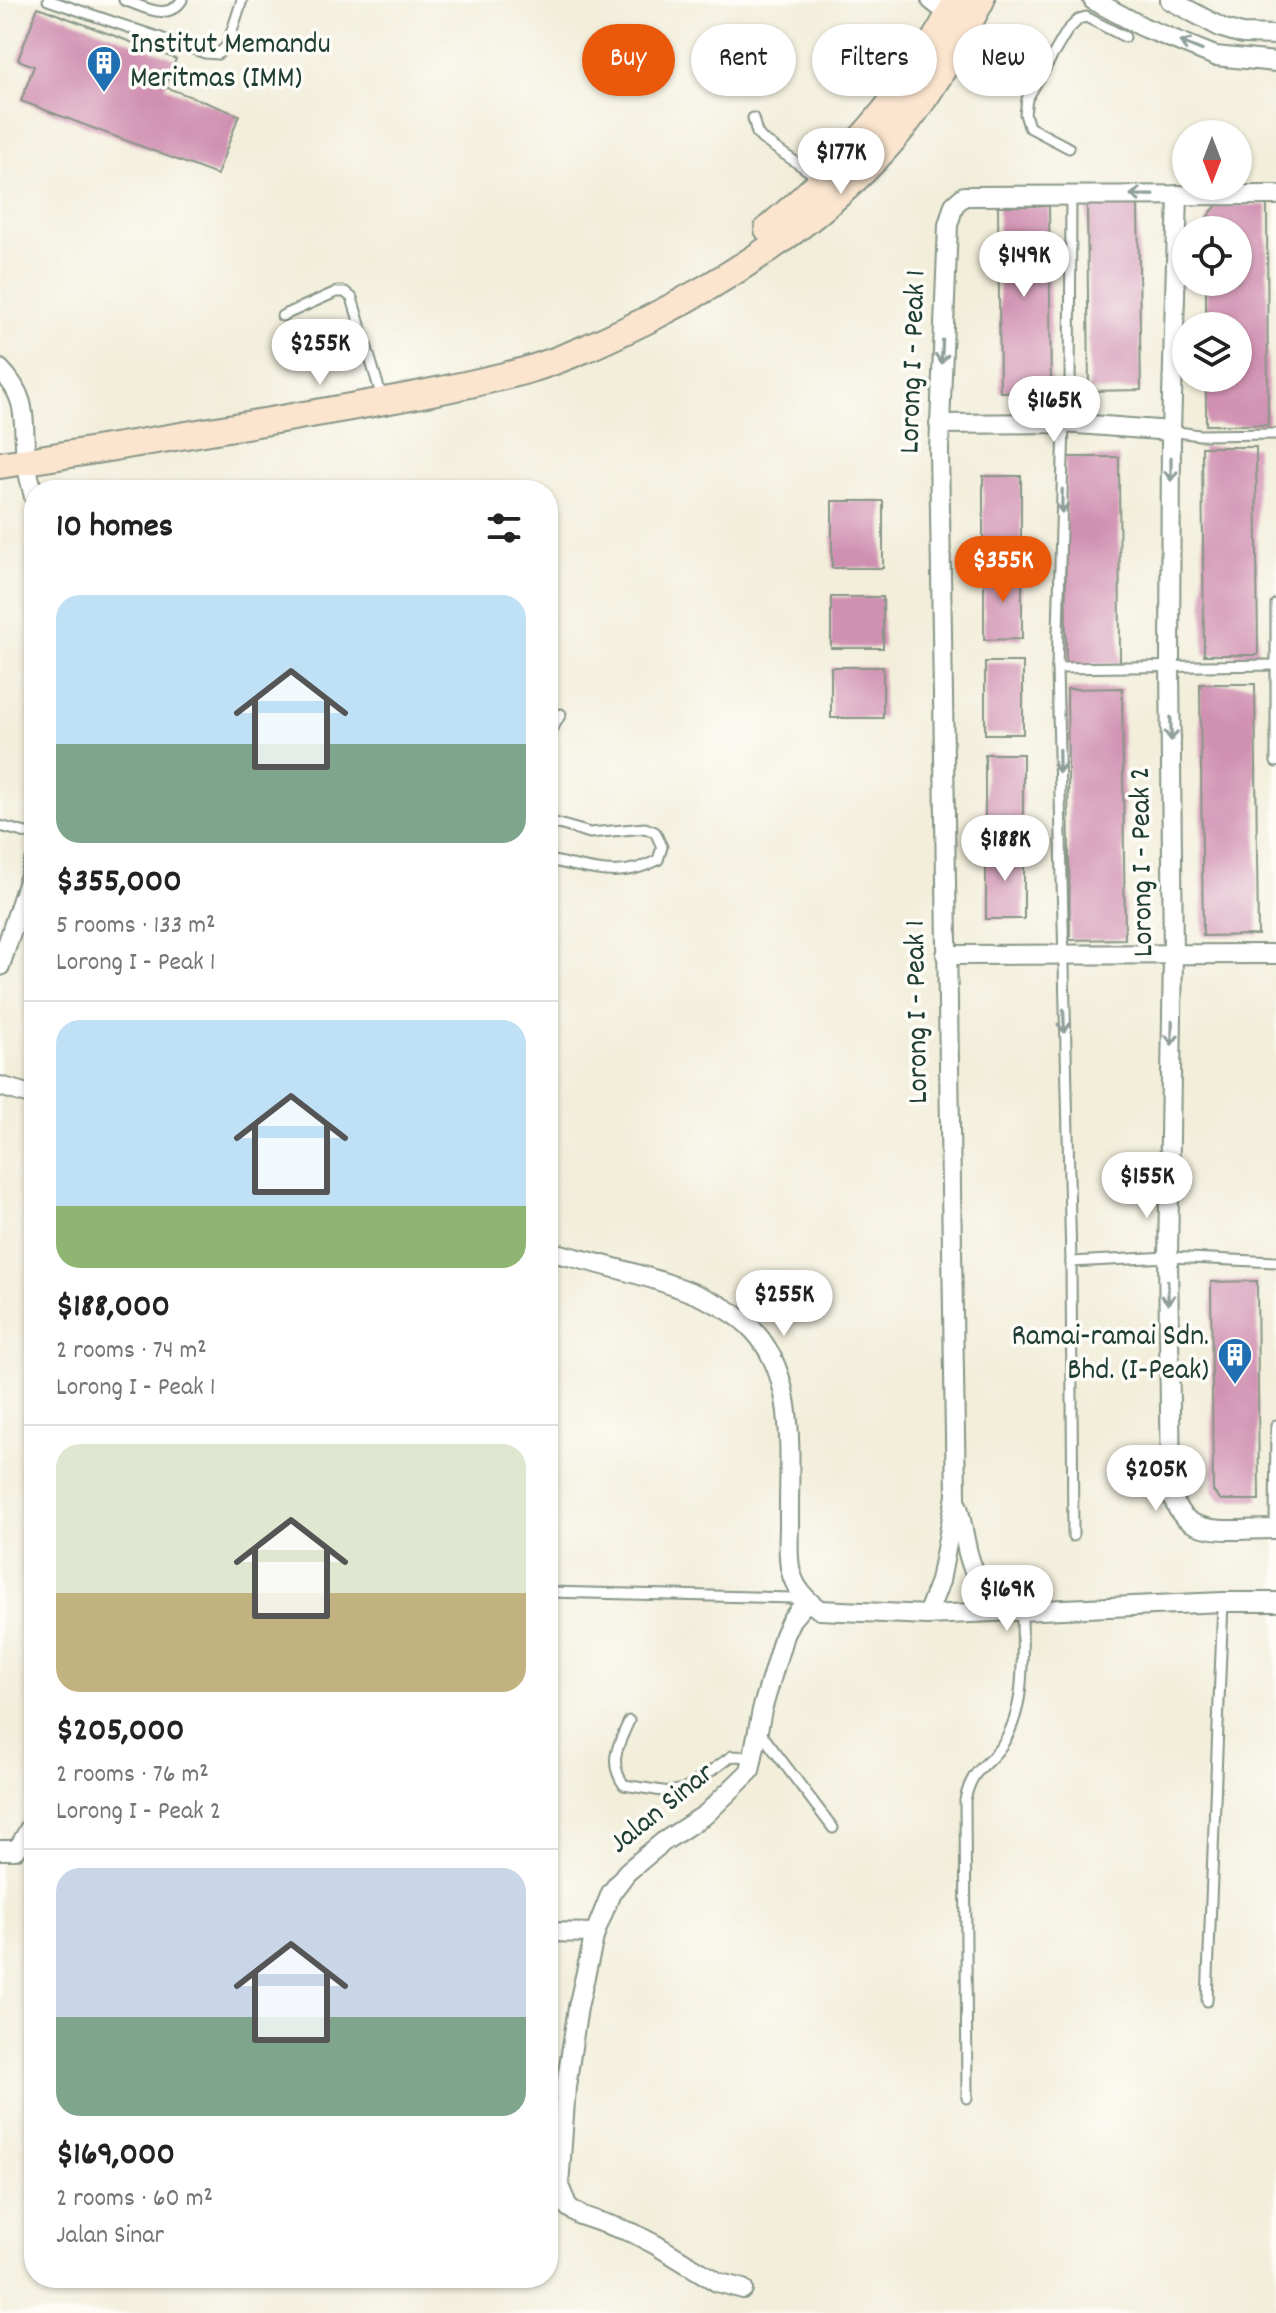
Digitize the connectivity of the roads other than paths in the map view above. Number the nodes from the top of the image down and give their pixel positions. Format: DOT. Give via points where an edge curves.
graph roads {
  1 [pos="48,0"];
  2 [pos="124,0"];
  3 [pos="182,0"];
  4 [pos="242,0"];
  5 [pos="987,0"];
  6 [pos="1093,0"];
  7 [pos="1170,0"];
  8 [pos="958,7"];
  9 [pos="1276,35"];
  10 [pos="1125,37"];
  11 [pos="1276,62"];
  12 [pos="753,118"];
  13 [pos="1069,148"];
  14 [pos="821,180"];
  15 [pos="1071,194"];
  16 [pos="1172,195"];
  17 [pos="1252,195"];
  18 [pos="1276,195"];
  19 [pos="1178,200"];
  20 [pos="282,316"];
  21 [pos="647,320"];
  22 [pos="0,369"];
  23 [pos="383,401"];
  24 [pos="1064,423"];
  25 [pos="939,424"];
  26 [pos="1171,431"];
  27 [pos="1276,434"];
  28 [pos="26,461"];
  29 [pos="0,465"];
  30 [pos="30,480"];
  31 [pos="1276,604"];
  32 [pos="1170,665"];
  33 [pos="1276,665"];
  34 [pos="1057,668"];
  35 [pos="561,714"];
  36 [pos="558,719"];
  37 [pos="1276,762"];
  38 [pos="558,824"];
  39 [pos="0,826"];
  40 [pos="24,832"];
  41 [pos="558,862"];
  42 [pos="24,893"];
  43 [pos="1276,954"];
  44 [pos="946,955"];
  45 [pos="1173,955"];
  46 [pos="1062,956"];
  47 [pos="0,966"];
  48 [pos="0,1086"];
  49 [pos="24,1093"];
  50 [pos="558,1254"];
  51 [pos="1168,1257"];
  52 [pos="1071,1262"];
  53 [pos="1276,1262"];
  54 [pos="1276,1425"];
  55 [pos="956,1496"];
  56 [pos="1276,1529"];
  57 [pos="1073,1536"];
  58 [pos="558,1592"];
  59 [pos="807,1601"];
  60 [pos="1223,1602"];
  61 [pos="1276,1602"];
  62 [pos="1022,1612"];
  63 [pos="927,1615"];
  64 [pos="629,1721"];
  65 [pos="757,1729"];
  66 [pos="752,1757"];
  67 [pos="833,1828"];
  68 [pos="24,1838"];
  69 [pos="0,1850"];
  70 [pos="558,1932"];
  71 [pos="595,1933"];
  72 [pos="1207,2001"];
  73 [pos="967,2098"];
  74 [pos="559,2186"];
  75 [pos="558,2189"];
  76 [pos="743,2289"];
  1 -- 4 [label="lane" via="218,54 227,46"];
  2 -- 3 [label="lane" via="163,14"];
  5 -- 8 [label="main road"];
  11 -- 6 [label="street, one-way" via="1215,56"];
  7 -- 9 [label="street" via="1222,28"];
  8 -- 14 [label="main road" via="895,99"];
  8 -- 21 [label="main road" via="931,88 890,142 786,237 690,300"];
  10 -- 13 [label="lane" via="1086,17 1079,19 1027,99 1029,127"];
  12 -- 14 [label="lane" via="762,139"];
  14 -- 21 [label="main road" via="731,259"];
  16 -- 15 [label="street, one-way"];
  15 -- 24 [label="lane" via="1070,392"];
  15 -- 25 [label="street, Lorong I - Peak 1, one-way" via="964,196 954,205 948,225"];
  17 -- 18 [label="street"];
  19 -- 26 [label="street, Lorong I - Peak 2"];
  20 -- 23 [label="lane" via="345,292 352,298"];
  21 -- 23 [label="main road" via="527,370"];
  22 -- 28 [label="street" via="24,405"];
  23 -- 28 [label="main road"];
  24 -- 25 [label="street"];
  24 -- 26 [label="street"];
  24 -- 34 [label="lane, one-way"];
  25 -- 44 [label="street, Lorong I - Peak 1"];
  26 -- 27 [label="lane"];
  26 -- 32 [label="street, Lorong I - Peak 2, one-way"];
  28 -- 29 [label="main road"];
  28 -- 30 [label="street"];
  31 -- 33 [label="lane"];
  32 -- 33 [label="lane"];
  32 -- 34 [label="lane"];
  32 -- 45 [label="street, Lorong I - Peak 2, one-way"];
  33 -- 37 [label="lane"];
  34 -- 46 [label="lane, one-way"];
  35 -- 36 [label="lane"];
  38 -- 41 [label="lane" via="590,833 645,828 655,832 662,847 658,860 637,871 618,873"];
  39 -- 40 [label="lane"];
  42 -- 47 [label="street"];
  43 -- 45 [label="street"];
  44 -- 46 [label="street"];
  44 -- 55 [label="street, Lorong I - Peak 1"];
  45 -- 46 [label="street"];
  45 -- 51 [label="street, Lorong I - Peak 2, one-way"];
  46 -- 52 [label="lane, one-way"];
  48 -- 49 [label="street"];
  50 -- 59 [label="street" via="696,1296 727,1310 764,1344 784,1391 790,1571"];
  51 -- 52 [label="lane"];
  51 -- 53 [label="lane"];
  51 -- 56 [label="street, Lorong I - Peak 2, one-way" via="1173,1501 1188,1523 1203,1528"];
  52 -- 57 [label="lane"];
  54 -- 56 [label="lane"];
  55 -- 62 [label="street, Lorong I - Peak 1" via="977,1580 989,1595"];
  55 -- 63 [label="street, Lorong I - Peak 1" via="943,1569"];
  58 -- 59 [label="lane"];
  59 -- 63 [label="street" via="820,1610 844,1613"];
  59 -- 65 [label="street, Jalan Sinar" via="784,1635"];
  60 -- 61 [label="street"];
  60 -- 62 [label="street"];
  60 -- 72 [label="lane"];
  62 -- 63 [label="street"];
  62 -- 73 [label="lane" via="1018,1711 1001,1747 973,1773 965,1800"];
  64 -- 66 [label="lane" via="615,1753 615,1773 624,1785 669,1792 687,1788 732,1756"];
  65 -- 66 [label="street, Jalan Sinar"];
  65 -- 67 [label="lane"];
  66 -- 71 [label="street, Jalan Sinar" via="750,1771 737,1786 627,1872 611,1893"];
  68 -- 69 [label="street" via="15,1850"];
  70 -- 71 [label="street"];
  71 -- 74 [label="street, Jalan Sinar" via="572,2042"];
  74 -- 75 [label="lane"];
  74 -- 76 [label="street" via="568,2207 580,2215 633,2233 717,2282"];
}
